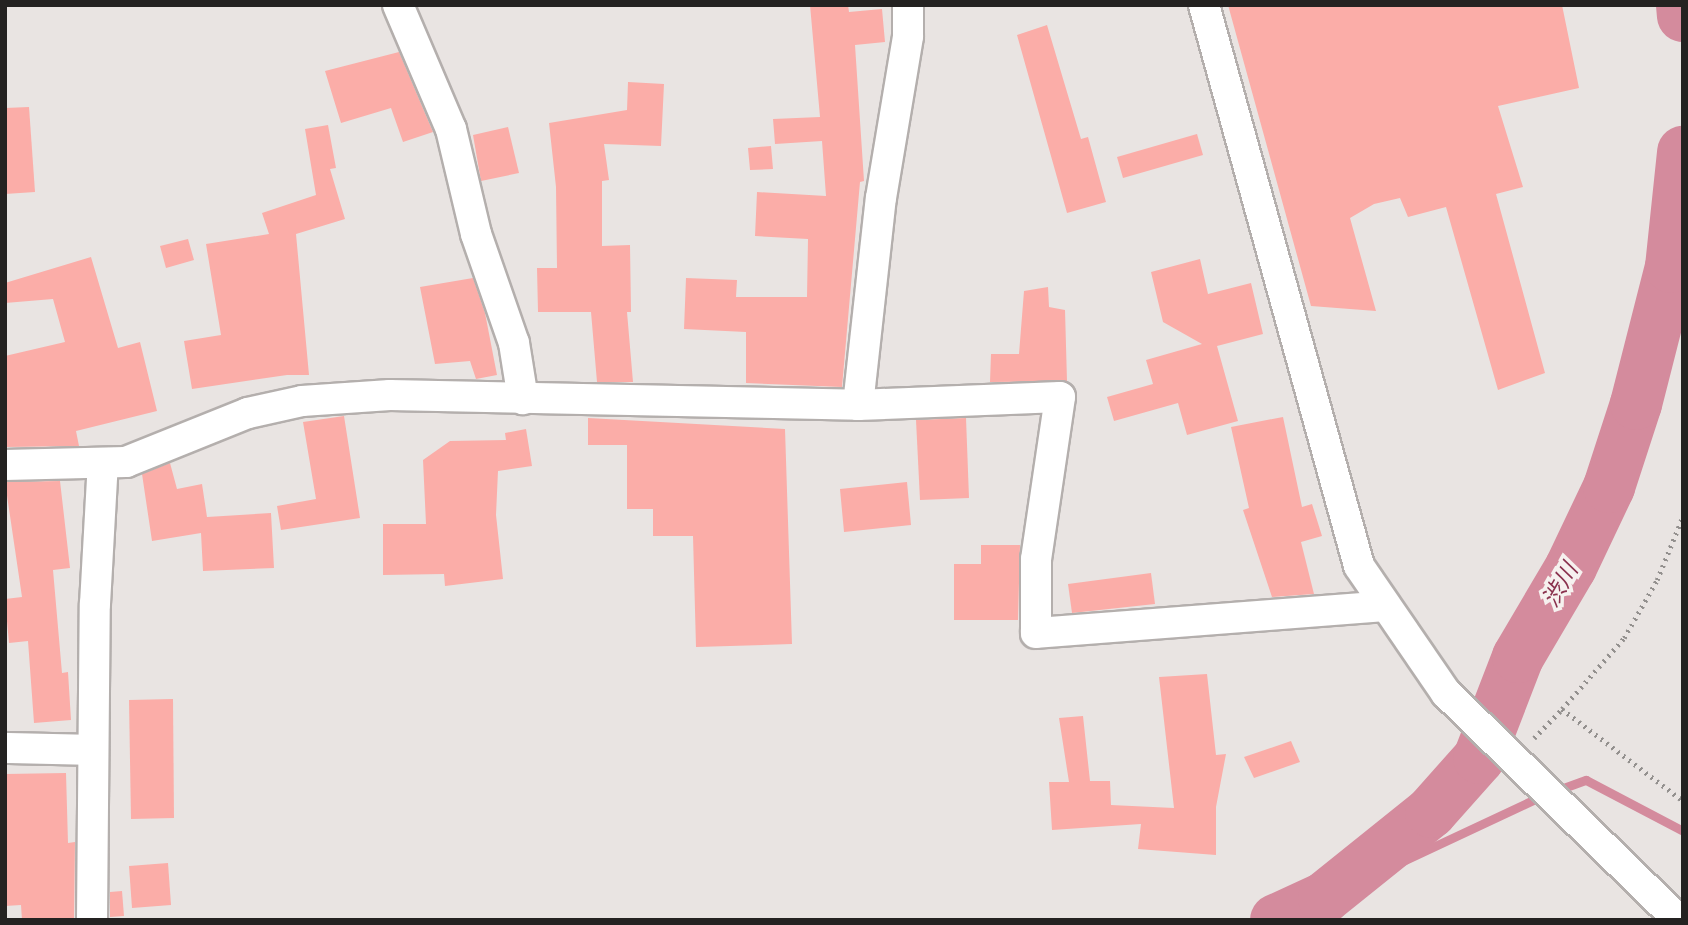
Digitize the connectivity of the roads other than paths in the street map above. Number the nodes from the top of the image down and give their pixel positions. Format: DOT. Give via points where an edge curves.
graph roads {
  1 [pos="398,5"];
  2 [pos="908,5"];
  3 [pos="1204,5"];
  4 [pos="523,399"];
  5 [pos="859,405"];
  6 [pos="103,463"];
  7 [pos="5,465"];
  8 [pos="1383,606"];
  9 [pos="5,748"];
  10 [pos="92,750"];
  11 [pos="92,920"];
  12 [pos="1679,920"];
  1 -- 4 [label="street" via="451,129 476,234 514,343"];
  2 -- 5 [label="street" via="908,36 880,198"];
  3 -- 8 [label="street" via="1359,566"];
  4 -- 5 [label="street"];
  4 -- 6 [label="street" via="390,395 302,401 248,413 126,461"];
  5 -- 8 [label="street" via="1060,397 1036,559 1036,633"];
  6 -- 7 [label="street"];
  6 -- 10 [label="street"];
  8 -- 12 [label="street" via="1446,693"];
  9 -- 10 [label="street"];
  10 -- 11 [label="street"];
}
